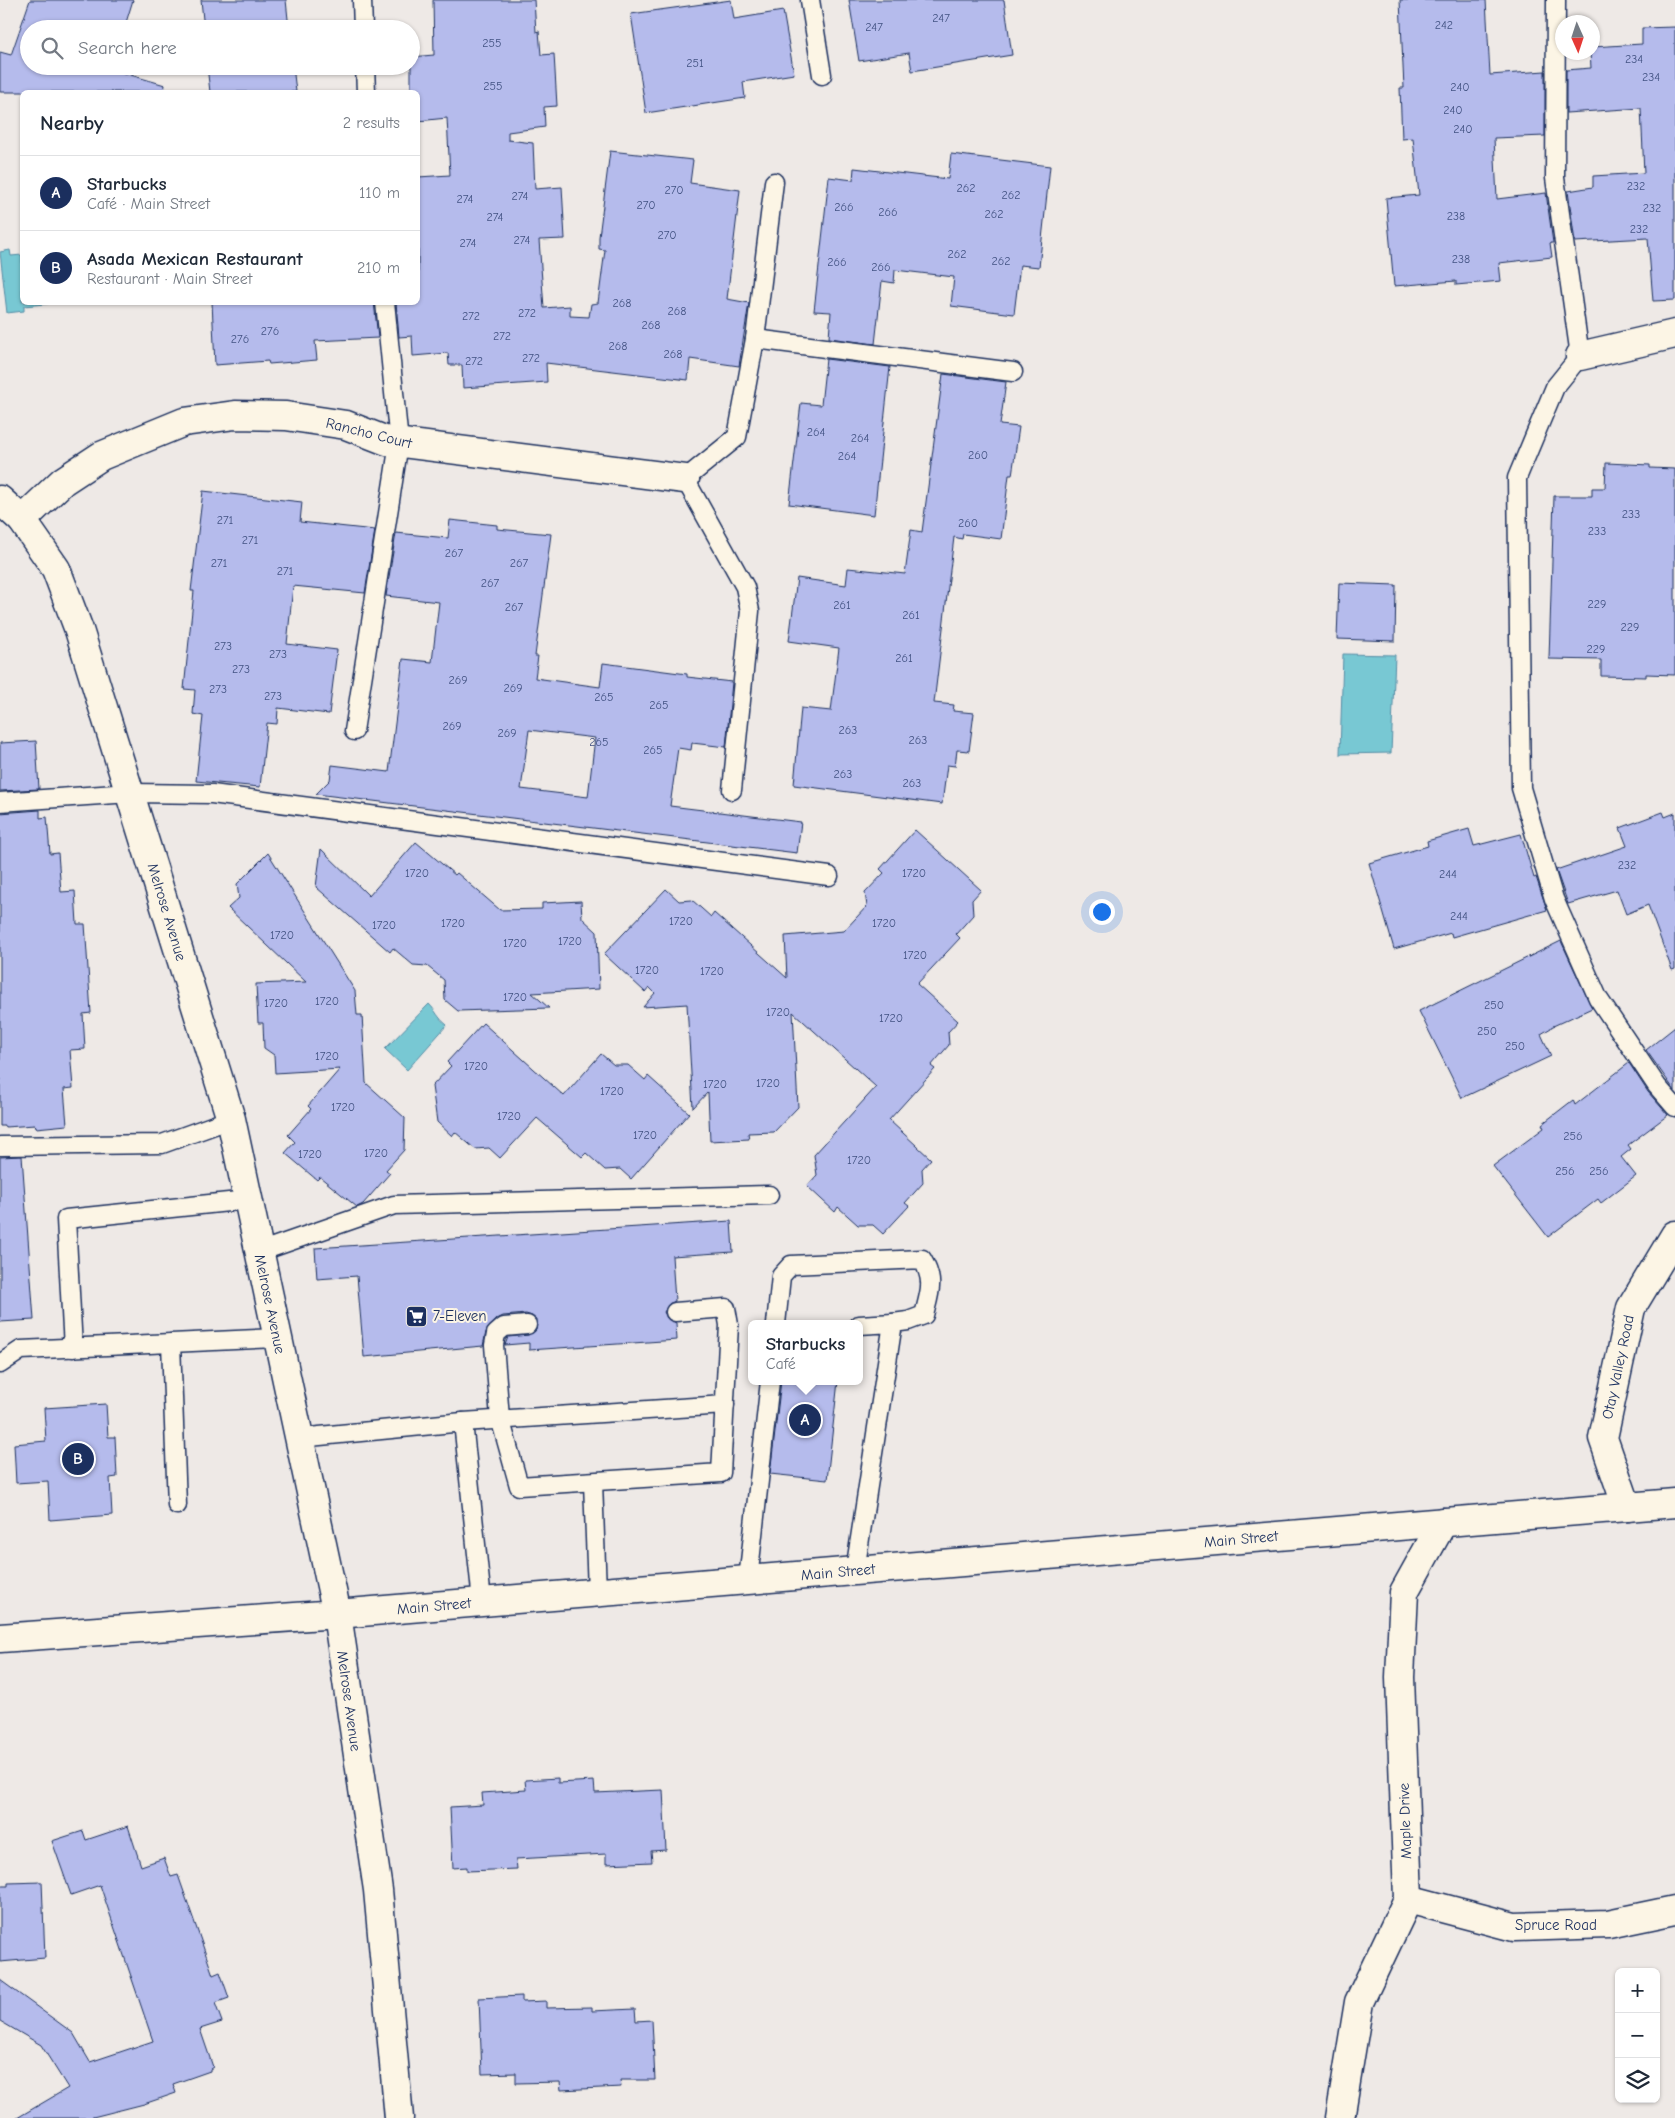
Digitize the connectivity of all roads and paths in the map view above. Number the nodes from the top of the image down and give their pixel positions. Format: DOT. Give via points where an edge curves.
graph roads {
  1 [pos="362,0"];
  2 [pos="810,0"];
  3 [pos="1556,0"];
  4 [pos="363,20"];
  5 [pos="365,75"];
  6 [pos="822,75"];
  7 [pos="366,90"];
  8 [pos="774,182"];
  9 [pos="385,305"];
  10 [pos="1675,334"];
  11 [pos="755,339"];
  12 [pos="1580,356"];
  13 [pos="1013,372"];
  14 [pos="399,443"];
  15 [pos="685,479"];
  16 [pos="0,500"];
  17 [pos="22,520"];
  18 [pos="354,731"];
  19 [pos="732,790"];
  20 [pos="130,793"];
  21 [pos="0,802"];
  22 [pos="829,876"];
  23 [pos="1675,1107"];
  24 [pos="231,1119"];
  25 [pos="0,1146"];
  26 [pos="769,1194"];
  27 [pos="248,1200"];
  28 [pos="1675,1236"];
  29 [pos="259,1252"];
  30 [pos="675,1312"];
  31 [pos="776,1320"];
  32 [pos="893,1323"];
  33 [pos="527,1324"];
  34 [pos="863,1325"];
  35 [pos="277,1338"];
  36 [pos="171,1343"];
  37 [pos="72,1348"];
  38 [pos="0,1364"];
  39 [pos="770,1385"];
  40 [pos="725,1405"];
  41 [pos="500,1418"];
  42 [pos="462,1422"];
  43 [pos="299,1438"];
  44 [pos="593,1482"];
  45 [pos="1675,1503"];
  46 [pos="176,1505"];
  47 [pos="1628,1507"];
  48 [pos="1443,1522"];
  49 [pos="856,1571"];
  50 [pos="748,1580"];
  51 [pos="597,1592"];
  52 [pos="482,1601"];
  53 [pos="337,1614"];
  54 [pos="0,1638"];
  55 [pos="1408,1899"];
  56 [pos="1675,1910"];
  57 [pos="399,2118"];
  58 [pos="1340,2118"];
  1 -- 4 [label="lane"];
  2 -- 6 [label="lane"];
  3 -- 12 [label="lane" via="1555,178"];
  5 -- 7 [label="lane"];
  8 -- 11 [label="lane"];
  9 -- 14 [label="lane"];
  10 -- 12 [label="street"];
  11 -- 13 [label="lane"];
  11 -- 15 [label="lane" via="737,437"];
  12 -- 23 [label="lane" via="1554,387 1516,478 1521,788 1554,899 1598,998 1657,1086"];
  14 -- 15 [label="street, Rancho Court"];
  14 -- 17 [label="street, Rancho Court" via="346,425 286,416 234,415 184,422 101,456 63,481"];
  14 -- 18 [label="lane"];
  15 -- 19 [label="lane" via="745,587 750,611"];
  16 -- 17 [label="street, Melrose Avenue"];
  17 -- 20 [label="street, Melrose Avenue" via="56,569 79,630"];
  20 -- 21 [label="lane"];
  20 -- 22 [label="lane" via="212,794"];
  20 -- 24 [label="street, Melrose Avenue"];
  24 -- 25 [label="lane" via="162,1144"];
  24 -- 27 [label="street, Melrose Avenue"];
  26 -- 29 [label="lane" via="394,1205"];
  27 -- 29 [label="street, Melrose Avenue"];
  27 -- 37 [label="lane" via="66,1219"];
  28 -- 47 [label="street, Otay Valley Road" via="1631,1308 1602,1438"];
  29 -- 35 [label="street, Melrose Avenue"];
  30 -- 40 [label="lane" via="726,1308 729,1325"];
  31 -- 32 [label="lane" via="782,1276 790,1265 922,1259 930,1272 924,1315"];
  32 -- 34 [label="lane"];
  32 -- 49 [label="lane"];
  33 -- 41 [label="lane" via="504,1327 496,1334 494,1345"];
  35 -- 36 [label="lane"];
  35 -- 43 [label="street, Melrose Avenue"];
  36 -- 37 [label="lane"];
  36 -- 46 [label="lane"];
  37 -- 38 [label="lane" via="21,1350"];
  39 -- 50 [label="lane"];
  40 -- 41 [label="lane"];
  40 -- 44 [label="lane" via="722,1473"];
  41 -- 42 [label="lane"];
  41 -- 44 [label="lane" via="519,1486"];
  42 -- 43 [label="lane"];
  42 -- 52 [label="lane"];
  43 -- 53 [label="street, Melrose Avenue"];
  44 -- 51 [label="lane"];
  45 -- 47 [label="street, Main Street"];
  47 -- 48 [label="street, Main Street"];
  48 -- 49 [label="street, Main Street"];
  48 -- 55 [label="street, Maple Drive" via="1404,1592 1400,1677"];
  49 -- 50 [label="street, Main Street"];
  50 -- 51 [label="street, Main Street"];
  51 -- 52 [label="street, Main Street"];
  52 -- 53 [label="street, Main Street"];
  53 -- 54 [label="street, Main Street"];
  53 -- 57 [label="street, Melrose Avenue" via="378,1890"];
  55 -- 56 [label="street, Spruce Road" via="1514,1927 1608,1924"];
  55 -- 58 [label="street, Maple Drive" via="1359,2002"];
}
